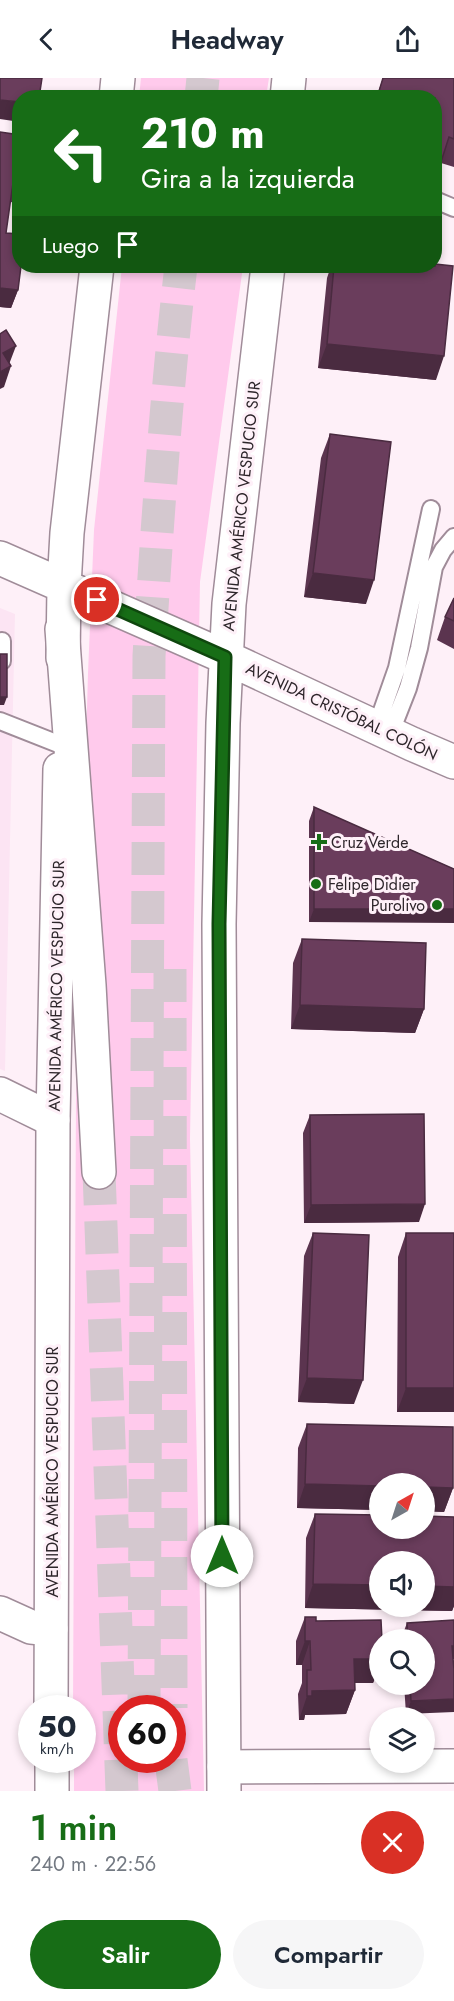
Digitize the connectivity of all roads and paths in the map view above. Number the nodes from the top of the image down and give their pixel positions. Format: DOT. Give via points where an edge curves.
graph roads {
  1 [pos="96,273"];
  2 [pos="267,273"];
  3 [pos="431,509"];
  4 [pos="454,537"];
  5 [pos="2,561"];
  6 [pos="64,586"];
  7 [pos="62,629"];
  8 [pos="2,641"];
  9 [pos="225,657"];
  10 [pos="2,661"];
  11 [pos="2,716"];
  12 [pos="383,731"];
  13 [pos="61,745"];
  14 [pos="454,762"];
  15 [pos="0,1094"];
  16 [pos="53,1119"];
  17 [pos="99,1172"];
  18 [pos="0,1613"];
  19 [pos="51,1629"];
  20 [pos="51,1695"];
  21 [pos="454,1766"];
  22 [pos="52,1773"];
  23 [pos="224,1779"];
  24 [pos="52,1791"];
  1 -- 6 [label="main road, AVENIDA AMÉRICO VESPUCIO SUR"];
  2 -- 9 [label="main road, AVENIDA AMÉRICO VESPUCIO SUR"];
  3 -- 12 [label="lane"];
  4 -- 12 [label="lane" via="434,567 408,688"];
  5 -- 6 [label="main road, AVENIDA CRISTÓBAL COLÓN"];
  6 -- 7 [label="main road, AVENIDA AMÉRICO VESPUCIO SUR"];
  6 -- 9 [label="main road, AVENIDA CRISTÓBAL COLÓN"];
  7 -- 13 [label="main road, AVENIDA AMÉRICO VESPUCIO SUR"];
  7 -- 17 [label="main road"];
  8 -- 10 [label="lane"];
  9 -- 12 [label="main road, AVENIDA CRISTÓBAL COLÓN"];
  9 -- 23 [label="main road, AVENIDA AMÉRICO VESPUCIO SUR" via="219,924"];
  11 -- 13 [label="lane"];
  12 -- 14 [label="main road, AVENIDA CRISTÓBAL COLÓN"];
  13 -- 16 [label="main road, AVENIDA AMÉRICO VESPUCIO SUR"];
  15 -- 16 [label="main road"];
  16 -- 19 [label="main road, AVENIDA AMÉRICO VESPUCIO SUR"];
  18 -- 19 [label="main road" via="31,1627"];
  19 -- 20 [label="main road, AVENIDA AMÉRICO VESPUCIO SUR"];
  21 -- 23 [label="main road"];
  22 -- 24 [label="main road"];
}
